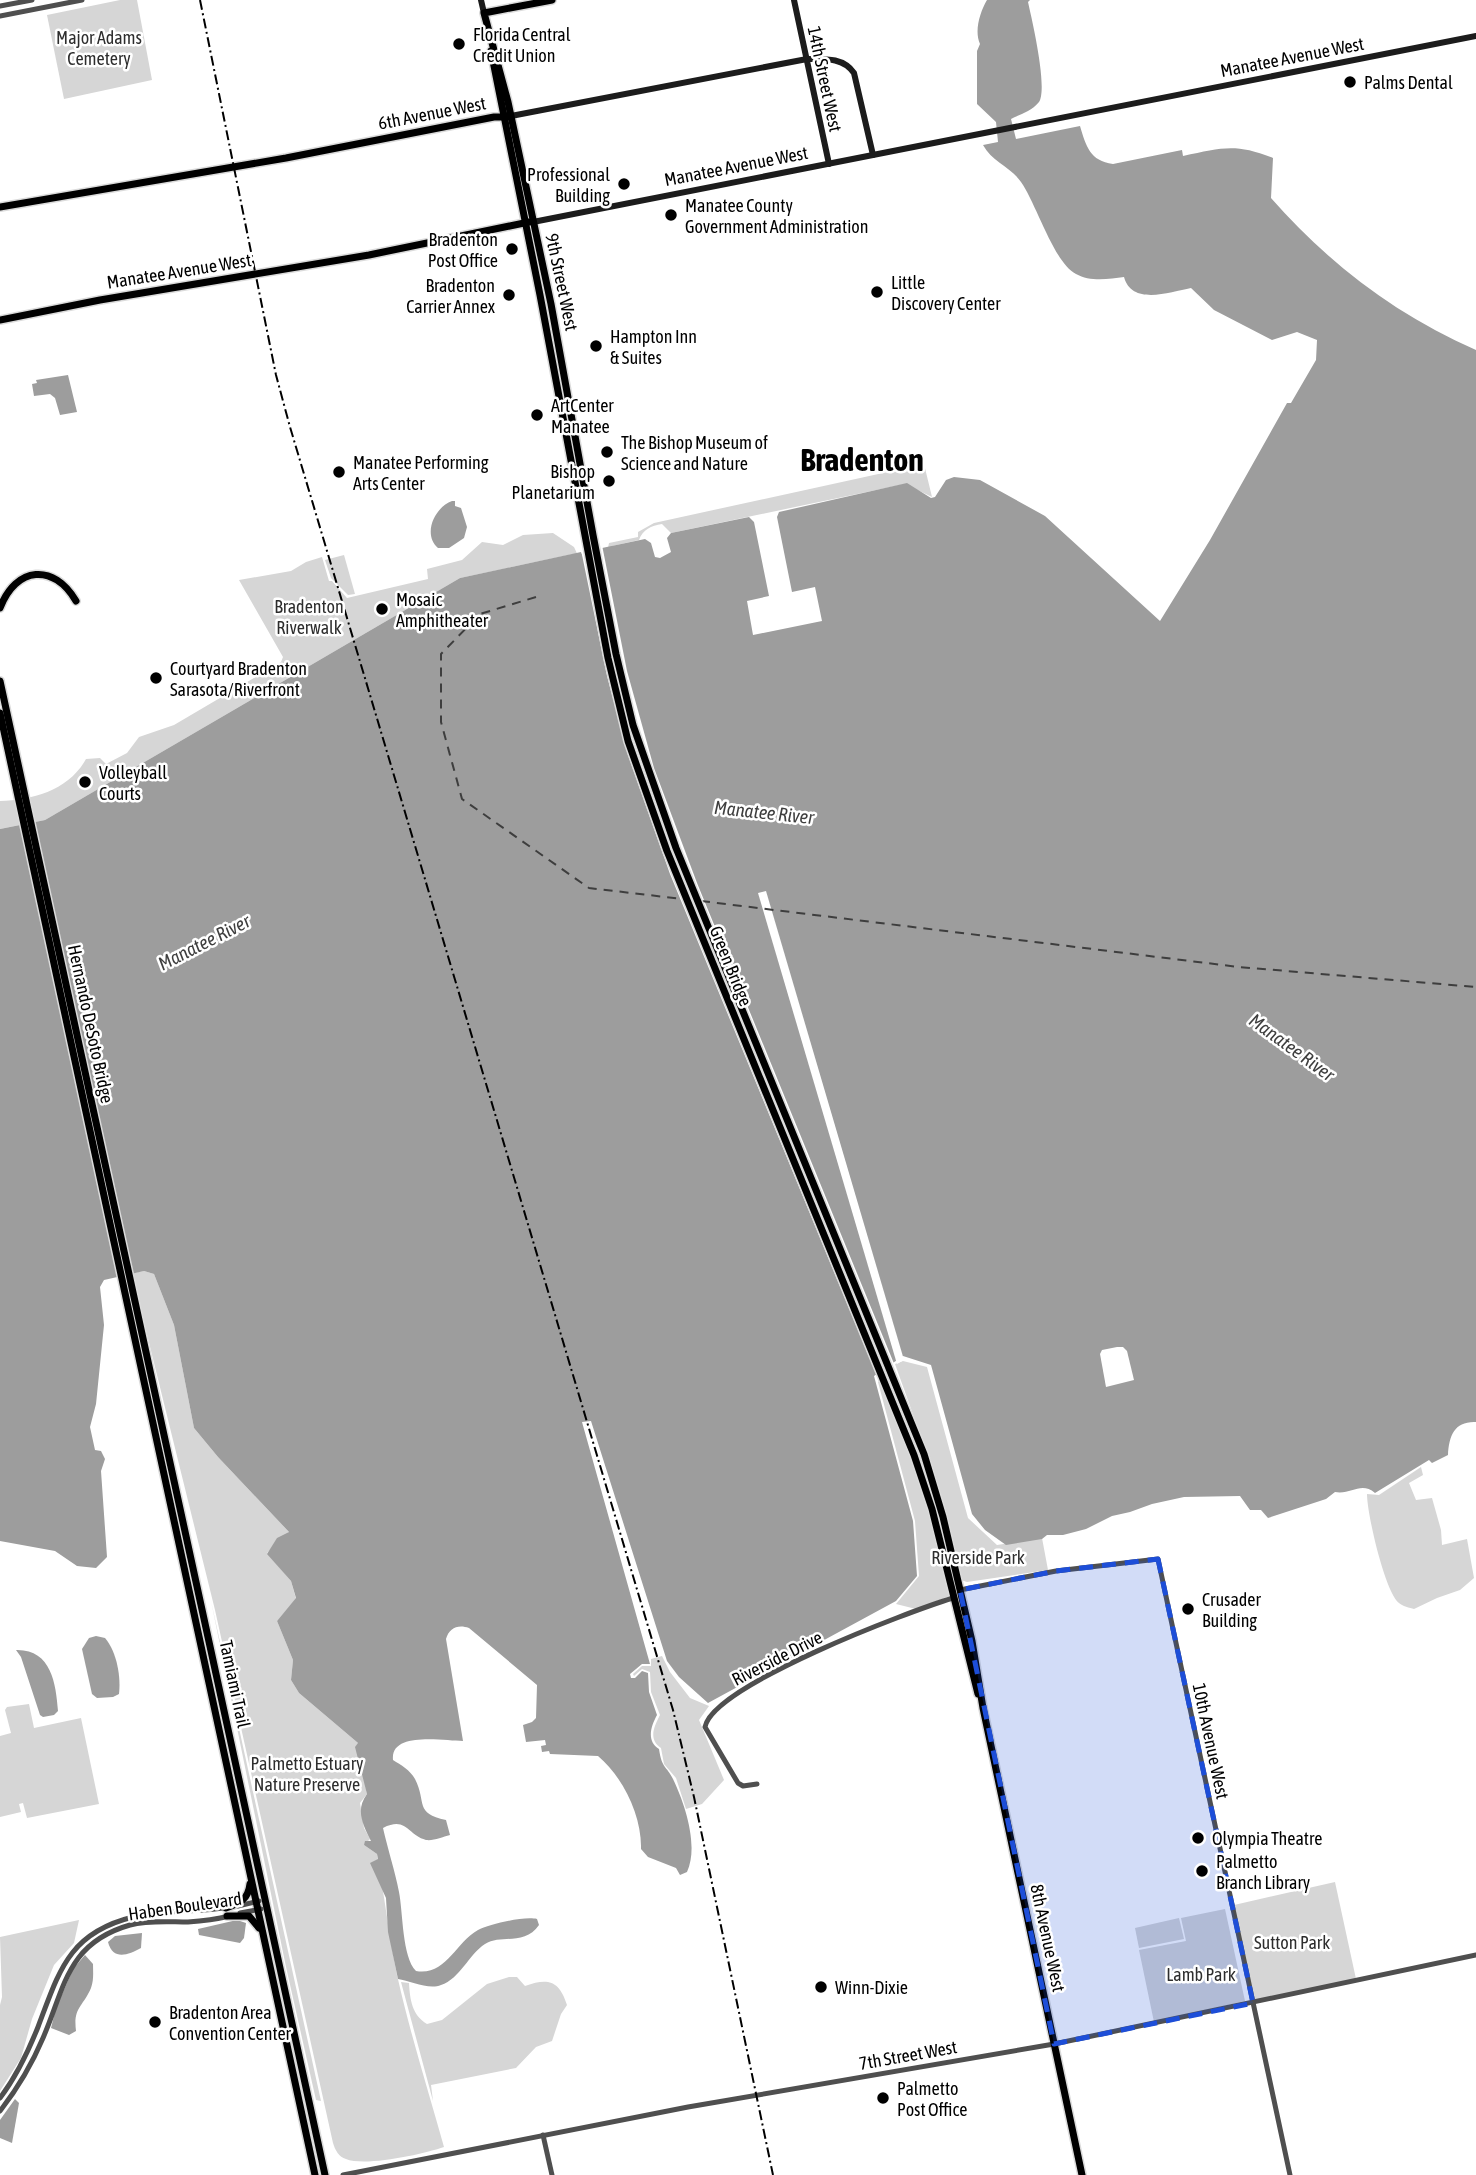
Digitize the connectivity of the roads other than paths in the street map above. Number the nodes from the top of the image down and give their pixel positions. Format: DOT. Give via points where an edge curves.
graph roads {
  1 [pos="32,0"];
  2 [pos="82,0"];
  3 [pos="481,0"];
  4 [pos="552,0"];
  5 [pos="794,0"];
  6 [pos="0,6"];
  7 [pos="484,13"];
  8 [pos="0,16"];
  9 [pos="1476,36"];
  10 [pos="807,59"];
  11 [pos="507,117"];
  12 [pos="873,155"];
  13 [pos="829,164"];
  14 [pos="0,207"];
  15 [pos="529,223"];
  16 [pos="538,269"];
  17 [pos="540,295"];
  18 [pos="0,320"];
  19 [pos="555,323"];
  20 [pos="571,441"];
  21 [pos="595,546"];
  22 [pos="586,547"];
  23 [pos="76,601"];
  24 [pos="0,608"];
  25 [pos="0,681"];
  26 [pos="0,713"];
  27 [pos="17,774"];
  28 [pos="127,1283"];
  29 [pos="894,1380"];
  30 [pos="886,1384"];
  31 [pos="932,1509"];
  32 [pos="960,1590"];
  33 [pos="953,1598"];
  34 [pos="972,1641"];
  35 [pos="983,1708"];
  36 [pos="757,1784"];
  37 [pos="251,1880"];
  38 [pos="267,1903"];
  39 [pos="257,1905"];
  40 [pos="227,1912"];
  41 [pos="263,1935"];
  42 [pos="1476,1955"];
  43 [pos="1253,2003"];
  44 [pos="1054,2044"];
  45 [pos="0,2098"];
  46 [pos="0,2111"];
  47 [pos="543,2135"];
  48 [pos="315,2175"];
  49 [pos="326,2175"];
  50 [pos="343,2175"];
  51 [pos="552,2175"];
  52 [pos="1082,2175"];
  53 [pos="1290,2175"];
  1 -- 6 [label="street"];
  2 -- 8 [label="street"];
  3 -- 7 [label="main road, 9th Street West"];
  4 -- 7 [label="main road"];
  5 -- 10 [label="main road, 14th Street West"];
  7 -- 11 [label="main road, 9th Street West"];
  9 -- 12 [label="main road, Manatee Avenue West"];
  10 -- 11 [label="main road, 6th Avenue West"];
  10 -- 12 [label="main road, 6th Avenue West" via="835,60 853,71"];
  10 -- 13 [label="main road, 14th Street West"];
  11 -- 14 [label="main road, 6th Avenue West"];
  11 -- 15 [label="main road, 9th Street West"];
  12 -- 13 [label="main road, Manatee Avenue West"];
  13 -- 15 [label="main road, Manatee Avenue West"];
  15 -- 16 [label="main road, 9th Street West"];
  15 -- 18 [label="main road, Manatee Avenue West"];
  16 -- 17 [label="main road, 9th Street West"];
  16 -- 19 [label="main road, 9th Street West"];
  17 -- 19 [label="main road" via="549,320"];
  17 -- 20 [label="main road, 9th Street West"];
  19 -- 20 [label="main road, 9th Street West"];
  20 -- 21 [label="main road, 9th Street West"];
  20 -- 22 [label="main road, 9th Street West"];
  21 -- 29 [label="main road, Green Bridge" via="633,725 659,804"];
  22 -- 30 [label="main road, Green Bridge" via="628,741 654,817"];
  23 -- 24 [label="main road" via="53,577 33,574 12,586"];
  25 -- 27 [label="main road"];
  26 -- 27 [label="main road"];
  27 -- 28 [label="main road, Hernando DeSoto Bridge"];
  28 -- 37 [label="main road, Tamiami Trail"];
  28 -- 38 [label="main road, Tamiami Trail"];
  29 -- 32 [label="main road, 8th Avenue West" via="932,1476"];
  30 -- 31 [label="main road, 8th Avenue West"];
  31 -- 32 [label="main road" via="953,1583"];
  31 -- 33 [label="main road, 8th Avenue West"];
  32 -- 34 [label="main road, 8th Avenue West"];
  32 -- 43 [label="street, 10th Avenue West" via="1056,1571 1158,1559"];
  33 -- 34 [label="main road" via="959,1602"];
  33 -- 35 [label="main road, 8th Avenue West"];
  33 -- 36 [label="street, Riverside Drive" via="831,1646 727,1699 705,1727 740,1785"];
  34 -- 35 [label="main road, 8th Avenue West"];
  35 -- 44 [label="main road, 8th Avenue West"];
  37 -- 39 [label="main road, Tamiami Trail"];
  37 -- 40 [label="main road" via="247,1897"];
  38 -- 39 [label="street, Haben Boulevard"];
  38 -- 49 [label="main road, Tamiami Trail"];
  39 -- 40 [label="street, Haben Boulevard"];
  39 -- 41 [label="main road, Tamiami Trail"];
  40 -- 41 [label="main road" via="249,1916"];
  40 -- 45 [label="street, Haben Boulevard" via="138,1916 106,1926 80,1944 58,1972 29,2047"];
  40 -- 46 [label="street, Haben Boulevard" via="191,1922 140,1923 113,1931 88,1949 67,1973 30,2065"];
  41 -- 48 [label="main road, Tamiami Trail"];
  42 -- 43 [label="street, 7th Street West"];
  43 -- 44 [label="street, 7th Street West"];
  43 -- 53 [label="street, 10th Avenue West"];
  44 -- 47 [label="street, 7th Street West"];
  44 -- 52 [label="main road, 8th Avenue West"];
  47 -- 50 [label="street, 7th Street West"];
  47 -- 51 [label="street"];
}
